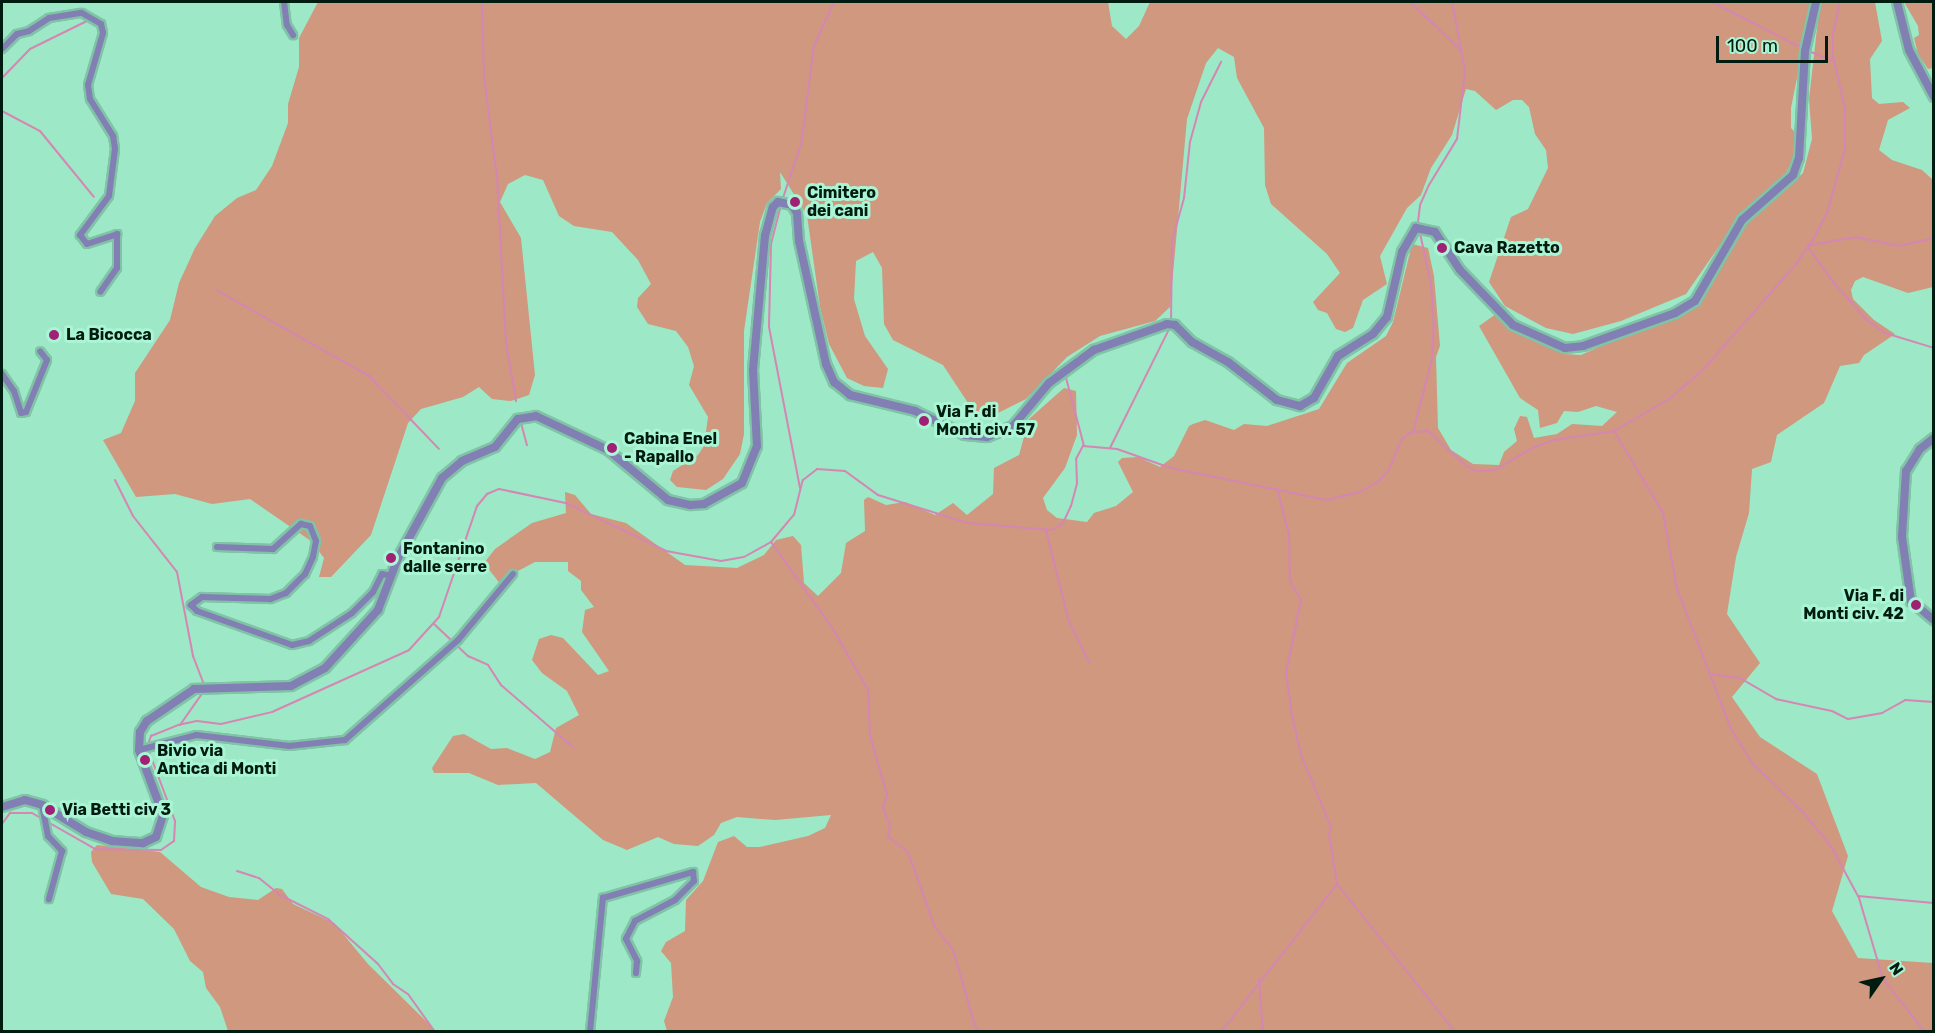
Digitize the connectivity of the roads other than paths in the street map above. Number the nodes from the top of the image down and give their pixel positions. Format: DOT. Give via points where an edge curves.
graph roads {
  1 [pos="284,2"];
  2 [pos="1816,2"];
  3 [pos="1897,2"];
  4 [pos="293,35"];
  5 [pos="2,50"];
  6 [pos="1934,97"];
  7 [pos="100,292"];
  8 [pos="40,351"];
  9 [pos="2,374"];
  10 [pos="1934,438"];
  11 [pos="217,547"];
  12 [pos="513,574"];
  13 [pos="392,576"];
  14 [pos="1934,620"];
  15 [pos="141,749"];
  16 [pos="2,807"];
  17 [pos="42,807"];
  18 [pos="49,899"];
  19 [pos="636,973"];
  20 [pos="590,1032"];
  1 -- 4 [label="street" via="287,25"];
  2 -- 13 [label="street" via="1805,51 1799,158 1793,175 1742,220 1704,289 1675,313 1583,346 1565,348 1513,325 1460,270 1435,232 1416,228 1402,252 1387,317 1372,334 1338,356 1314,398 1307,403 1283,404 1228,362 1192,342 1175,325 1167,324 1094,350 1049,383 1013,426 976,438 915,411 850,394 834,382 815,320 797,213 792,205 778,202 765,236 753,370 757,446 752,468 742,483 704,504 668,500 608,450 528,415 518,419 495,447 462,461 442,478"];
  3 -- 6 [label="street" via="1909,50"];
  5 -- 7 [label="street" via="17,34 36,28 49,18 82,13 101,24 103,33 88,85 90,99 113,136 115,149 109,196 80,235 87,244 117,234 117,268"];
  8 -- 9 [label="street" via="47,360 26,412 21,413 14,391"];
  10 -- 14 [label="street" via="1920,449 1906,471 1902,537 1911,601"];
  11 -- 13 [label="street" via="273,549 301,524 310,526 316,541 314,557 286,593 270,599 202,597 191,605 197,611 292,645 309,640 360,607 382,574"];
  12 -- 15 [label="street" via="458,640 353,735 289,746 196,735"];
  13 -- 15 [label="street" via="378,610 366,625 308,680 251,690 194,689 147,721 140,732"];
  15 -- 17 [label="street" via="163,815 161,829 152,840 138,843 98,837"];
  16 -- 17 [label="street" via="25,800"];
  17 -- 18 [label="street" via="43,826 62,851"];
  19 -- 20 [label="street" via="637,962 626,939 635,921 675,900 694,881 693,872 603,898"];
}
